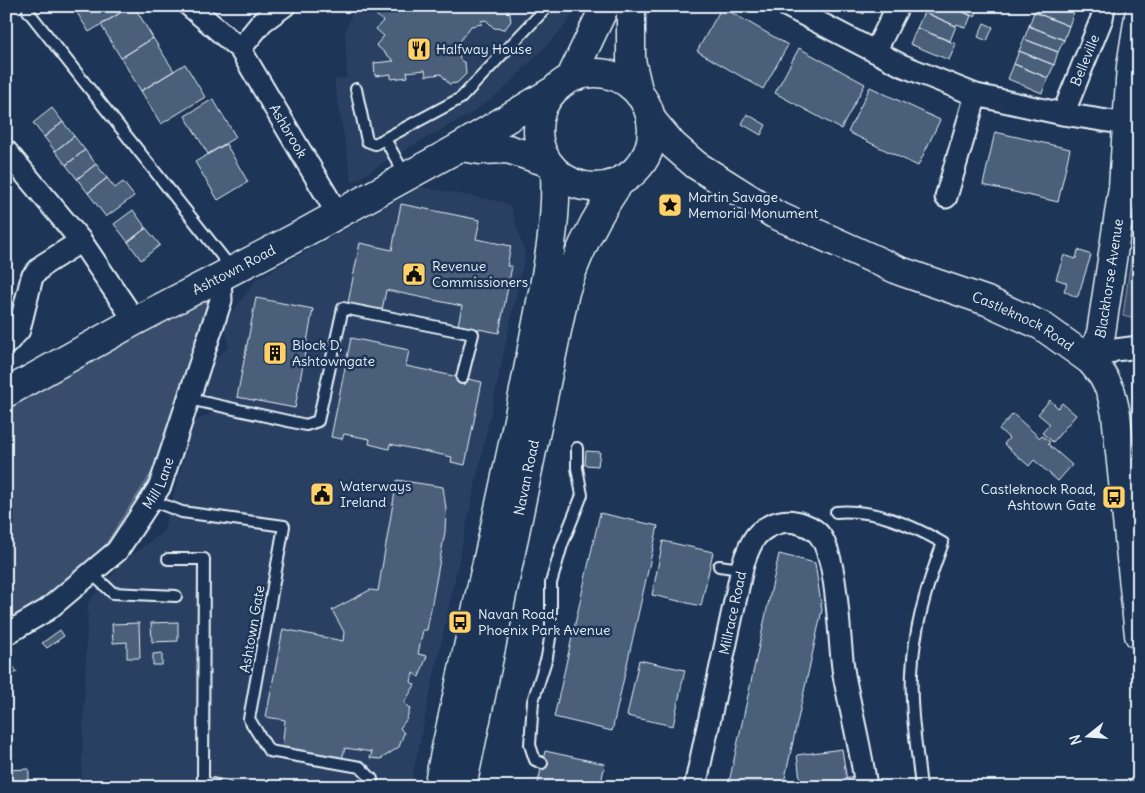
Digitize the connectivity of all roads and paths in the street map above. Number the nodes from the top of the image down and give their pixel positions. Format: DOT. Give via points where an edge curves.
graph roads {
  1 [pos="190,6"];
  2 [pos="284,6"];
  3 [pos="548,6"];
  4 [pos="605,6"];
  5 [pos="631,6"];
  6 [pos="787,6"];
  7 [pos="898,6"];
  8 [pos="1104,6"];
  9 [pos="28,11"];
  10 [pos="1139,16"];
  11 [pos="240,49"];
  12 [pos="876,50"];
  13 [pos="561,85"];
  14 [pos="356,89"];
  15 [pos="639,94"];
  16 [pos="976,95"];
  17 [pos="1063,114"];
  18 [pos="651,119"];
  19 [pos="1127,124"];
  20 [pos="385,139"];
  21 [pos="460,147"];
  22 [pos="6,151"];
  23 [pos="641,162"];
  24 [pos="696,165"];
  25 [pos="551,166"];
  26 [pos="405,175"];
  27 [pos="621,180"];
  28 [pos="946,197"];
  29 [pos="337,212"];
  30 [pos="81,241"];
  31 [pos="226,272"];
  32 [pos="135,321"];
  33 [pos="6,344"];
  34 [pos="1139,347"];
  35 [pos="1091,361"];
  36 [pos="462,378"];
  37 [pos="6,393"];
  38 [pos="188,399"];
  39 [pos="577,448"];
  40 [pos="151,500"];
  41 [pos="836,512"];
  42 [pos="168,558"];
  43 [pos="718,566"];
  44 [pos="741,569"];
  45 [pos="90,573"];
  46 [pos="176,596"];
  47 [pos="6,634"];
  48 [pos="1139,635"];
  49 [pos="542,763"];
  50 [pos="860,784"];
  51 [pos="227,787"];
  52 [pos="371,787"];
  53 [pos="438,787"];
  54 [pos="462,787"];
  55 [pos="695,787"];
  56 [pos="922,787"];
  1 -- 11 [label="street, Ashbrook"];
  2 -- 11 [label="street" via="262,22"];
  3 -- 20 [label="lane" via="461,98"];
  4 -- 13 [label="main road"];
  5 -- 15 [label="main road" via="631,60"];
  6 -- 12 [label="street"];
  7 -- 12 [label="street"];
  8 -- 17 [label="street, Belleville"];
  9 -- 31 [label="lane"];
  10 -- 19 [label="main road, Blackhorse Avenue"];
  11 -- 29 [label="street, Ashbrook"];
  12 -- 16 [label="street" via="901,65"];
  13 -- 15 [label="main road" via="588,73 604,73 622,79"];
  13 -- 21 [label="main road, Ashtown Road"];
  13 -- 25 [label="main road" via="541,108 538,121 540,146"];
  14 -- 20 [label="lane" via="367,141 375,144"];
  15 -- 18 [label="main road"];
  16 -- 17 [label="street"];
  16 -- 28 [label="street"];
  17 -- 19 [label="street"];
  18 -- 23 [label="main road" via="651,141"];
  18 -- 24 [label="main road, Castleknock Road"];
  19 -- 35 [label="main road, Blackhorse Avenue" via="1123,187 1103,320"];
  20 -- 26 [label="lane"];
  21 -- 25 [label="main road" via="508,149"];
  21 -- 26 [label="main road, Ashtown Road"];
  22 -- 30 [label="street"];
  23 -- 24 [label="main road, Castleknock Road"];
  23 -- 27 [label="main road"];
  24 -- 35 [label="main road, Castleknock Road" via="774,214 900,271 987,301 1042,326"];
  25 -- 27 [label="main road" via="573,183 584,186 609,185"];
  25 -- 53 [label="main road, Navan Road" via="556,196 554,228 520,415"];
  26 -- 29 [label="main road, Ashtown Road"];
  27 -- 54 [label="main road, Navan Road" via="595,218 564,292"];
  29 -- 31 [label="main road, Ashtown Road" via="293,239"];
  30 -- 32 [label="street"];
  30 -- 33 [label="street" via="43,265 32,277 19,330"];
  31 -- 32 [label="main road, Ashtown Road"];
  31 -- 38 [label="street, Mill Lane" via="221,300"];
  32 -- 37 [label="main road, Ashtown Road"];
  34 -- 35 [label="street" via="1115,350"];
  35 -- 48 [label="main road, Castleknock Road" via="1111,392 1116,414"];
  36 -- 38 [label="lane" via="473,334 343,308 318,421 306,425"];
  38 -- 40 [label="street, Mill Lane" via="160,486"];
  39 -- 49 [label="lane" via="582,495 551,583 551,632 533,701 530,745 535,760"];
  40 -- 45 [label="street, Mill Lane" via="117,550"];
  40 -- 52 [label="lane, Ashtown Gate" via="182,512 284,526 249,719 268,750 360,767 372,779"];
  41 -- 56 [label="lane" via="857,510 878,515 920,530 944,543 922,606 912,672 912,706"];
  42 -- 51 [label="lane" via="204,559 203,782"];
  43 -- 44 [label="lane"];
  44 -- 50 [label="street, Millrace Road" via="750,542 766,526 788,520 808,526 820,535 830,555"];
  44 -- 55 [label="street, Millrace Road"];
  45 -- 46 [label="lane" via="113,593"];
  45 -- 47 [label="street, Mill Lane" via="47,610"];
}
